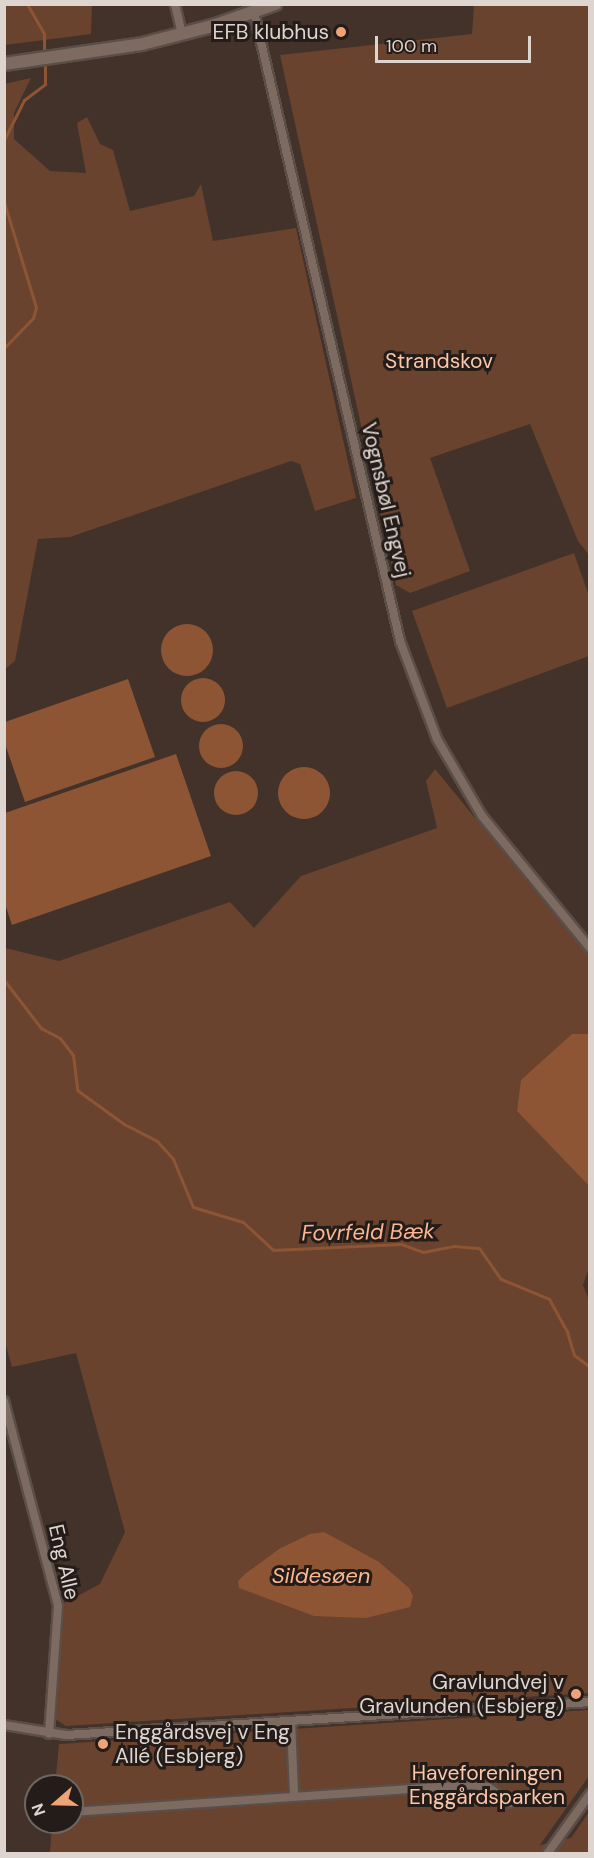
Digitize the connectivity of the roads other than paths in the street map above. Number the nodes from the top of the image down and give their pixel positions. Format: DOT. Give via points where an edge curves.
graph roads {
  1 [pos="176,4"];
  2 [pos="275,4"];
  3 [pos="254,12"];
  4 [pos="182,34"];
  5 [pos="4,64"];
  6 [pos="590,948"];
  7 [pos="5,1401"];
  8 [pos="590,1702"];
  9 [pos="291,1722"];
  10 [pos="4,1725"];
  11 [pos="49,1734"];
  12 [pos="590,1794"];
  13 [pos="294,1796"];
  14 [pos="510,1803"];
  15 [pos="84,1811"];
  16 [pos="547,1854"];
  1 -- 4 [label="street"];
  2 -- 3 [label="street"];
  3 -- 4 [label="street"];
  3 -- 6 [label="street, Vognsbøl Engvej" via="400,641 437,739 482,816"];
  4 -- 5 [label="street"];
  7 -- 11 [label="street, Eng Alle" via="58,1606"];
  8 -- 9 [label="street"];
  9 -- 11 [label="street"];
  9 -- 13 [label="street"];
  10 -- 11 [label="street"];
  12 -- 16 [label="street"];
  13 -- 14 [label="street" via="473,1785 488,1787"];
  13 -- 15 [label="street"];
}
